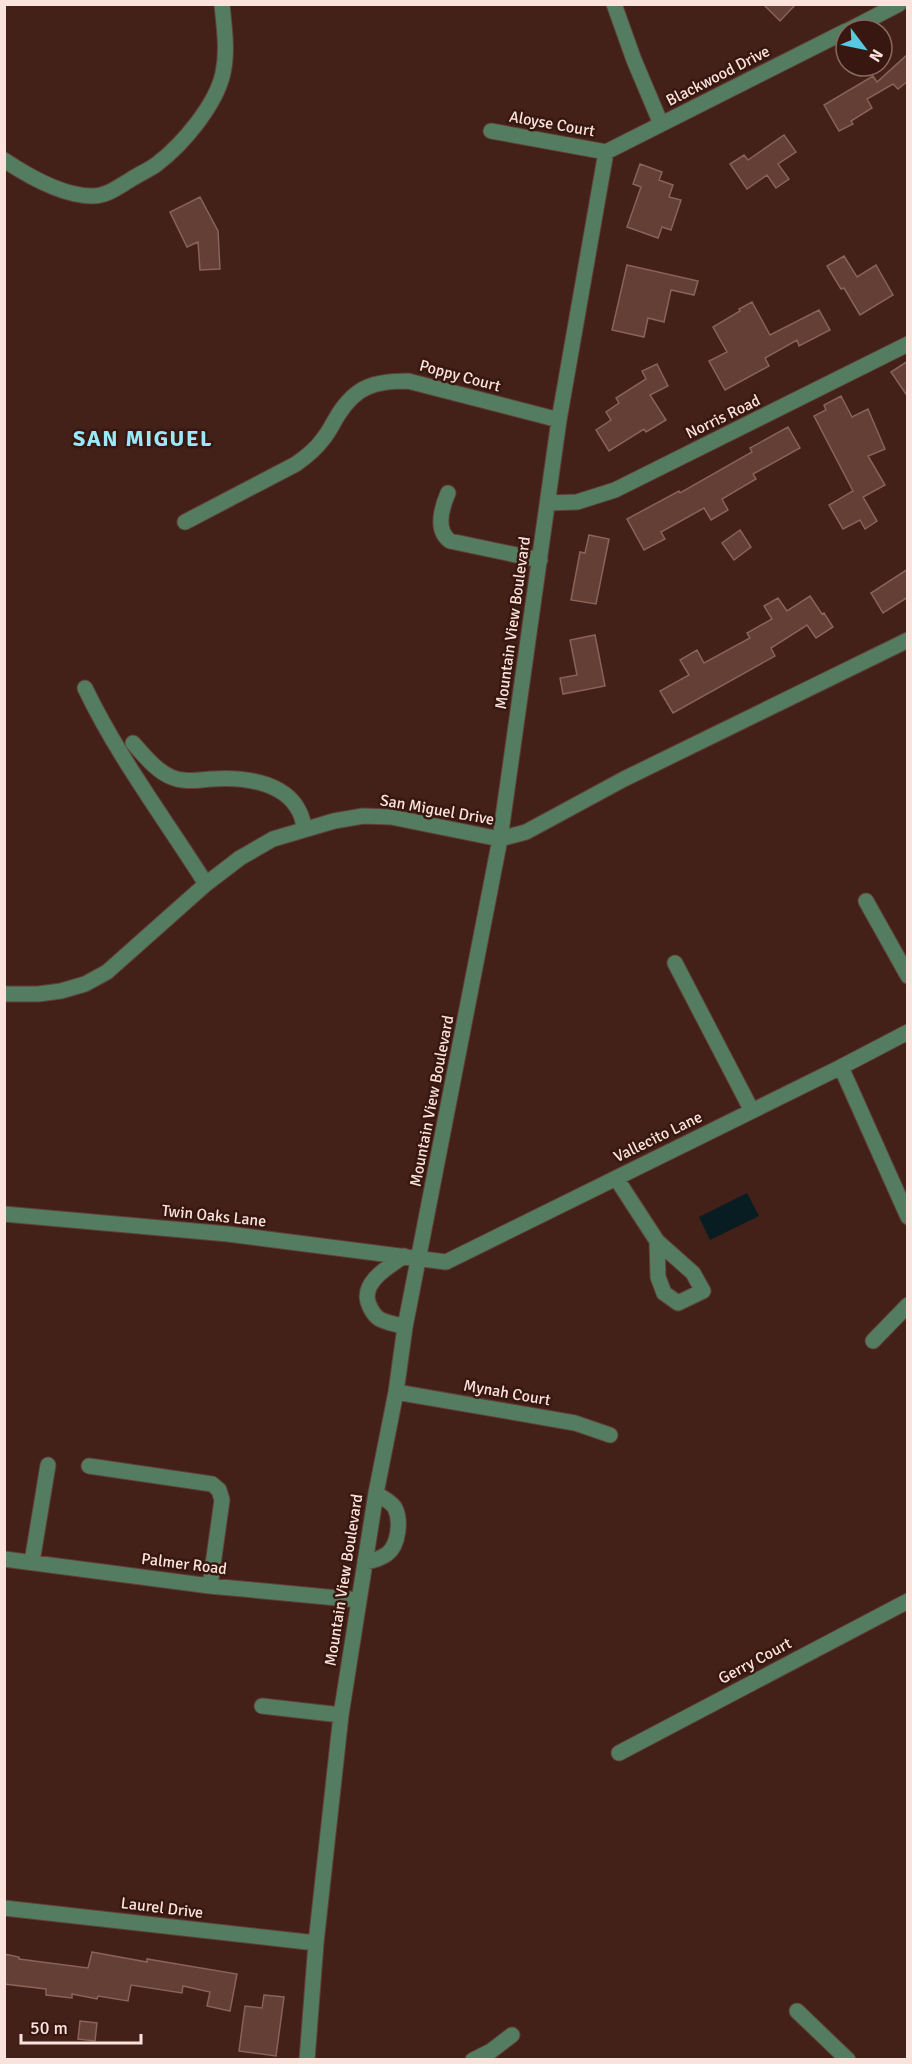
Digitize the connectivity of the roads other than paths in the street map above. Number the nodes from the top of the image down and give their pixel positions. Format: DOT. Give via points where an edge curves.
graph roads {
  1 [pos="222,4"];
  2 [pos="614,4"];
  3 [pos="900,4"];
  4 [pos="873,18"];
  5 [pos="834,38"];
  6 [pos="661,124"];
  7 [pos="491,131"];
  8 [pos="606,152"];
  9 [pos="4,160"];
  10 [pos="908,344"];
  11 [pos="560,420"];
  12 [pos="448,493"];
  13 [pos="548,503"];
  14 [pos="185,522"];
  15 [pos="540,560"];
  16 [pos="908,640"];
  17 [pos="85,688"];
  18 [pos="133,743"];
  19 [pos="305,829"];
  20 [pos="500,839"];
  21 [pos="206,884"];
  22 [pos="866,901"];
  23 [pos="675,963"];
  24 [pos="908,976"];
  25 [pos="4,994"];
  26 [pos="908,1032"];
  27 [pos="841,1067"];
  28 [pos="752,1111"];
  29 [pos="616,1178"];
  30 [pos="4,1214"];
  31 [pos="908,1217"];
  32 [pos="657,1241"];
  33 [pos="404,1256"];
  34 [pos="420,1259"];
  35 [pos="908,1305"];
  36 [pos="405,1327"];
  37 [pos="873,1341"];
  38 [pos="396,1392"];
  39 [pos="610,1435"];
  40 [pos="48,1465"];
  41 [pos="89,1466"];
  42 [pos="376,1493"];
  43 [pos="4,1559"];
  44 [pos="32,1562"];
  45 [pos="365,1562"];
  46 [pos="210,1586"];
  47 [pos="359,1600"];
  48 [pos="908,1601"];
  49 [pos="262,1706"];
  50 [pos="341,1715"];
  51 [pos="619,1753"];
  52 [pos="4,1908"];
  53 [pos="316,1943"];
  54 [pos="797,2011"];
  55 [pos="512,2034"];
  56 [pos="307,2060"];
  57 [pos="473,2060"];
  58 [pos="848,2060"];
  1 -- 9 [label="street" via="226,52 216,93 204,114 156,164 110,192 94,196 75,194 36,180"];
  2 -- 6 [label="street"];
  3 -- 4 [label="street, Blackwood Drive"];
  5 -- 6 [label="street, Blackwood Drive"];
  6 -- 8 [label="street, Blackwood Drive"];
  7 -- 8 [label="street, Aloyse Court"];
  8 -- 11 [label="street, Mountain View Boulevard"];
  10 -- 13 [label="street, Norris Road" via="615,490 577,502"];
  11 -- 13 [label="street, Mountain View Boulevard"];
  11 -- 14 [label="street, Poppy Court" via="408,381 384,381 354,394 324,439 296,464"];
  12 -- 15 [label="street" via="441,511 445,538"];
  13 -- 15 [label="street, Mountain View Boulevard"];
  15 -- 20 [label="street, Mountain View Boulevard"];
  16 -- 20 [label="street, San Miguel Drive" via="624,779 526,832"];
  17 -- 21 [label="street" via="127,764"];
  18 -- 19 [label="street" via="171,777 188,782 245,780 282,792 299,810"];
  19 -- 20 [label="street, San Miguel Drive" via="363,816 390,817"];
  19 -- 21 [label="street, San Miguel Drive" via="273,839"];
  20 -- 34 [label="street, Mountain View Boulevard"];
  21 -- 25 [label="street, San Miguel Drive" via="131,952 85,984 39,994"];
  22 -- 24 [label="street"];
  23 -- 28 [label="street"];
  26 -- 27 [label="street, Vallecito Lane"];
  27 -- 28 [label="street, Vallecito Lane"];
  27 -- 31 [label="street"];
  28 -- 29 [label="street, Vallecito Lane"];
  29 -- 32 [label="street"];
  29 -- 34 [label="street, Vallecito Lane" via="446,1262"];
  30 -- 33 [label="street, Twin Oaks Lane" via="228,1234"];
  33 -- 34 [label="street, Twin Oaks Lane"];
  33 -- 36 [label="street" via="380,1274 369,1286 367,1296 378,1319"];
  34 -- 36 [label="street, Mountain View Boulevard"];
  35 -- 37 [label="street"];
  36 -- 38 [label="street, Mountain View Boulevard"];
  38 -- 39 [label="street, Mynah Court" via="575,1423"];
  38 -- 42 [label="street, Mountain View Boulevard"];
  40 -- 44 [label="street"];
  41 -- 46 [label="street" via="216,1487 222,1500"];
  42 -- 45 [label="street, Mountain View Boulevard"];
  42 -- 45 [label="street" via="396,1510 397,1536 390,1552"];
  43 -- 44 [label="street, Palmer Road"];
  44 -- 46 [label="street, Palmer Road"];
  45 -- 47 [label="street, Mountain View Boulevard"];
  46 -- 47 [label="street, Palmer Road"];
  47 -- 50 [label="street, Mountain View Boulevard"];
  48 -- 51 [label="street, Gerry Court"];
  49 -- 50 [label="street"];
  50 -- 53 [label="street, Mountain View Boulevard"];
  52 -- 53 [label="street, Laurel Drive"];
  53 -- 56 [label="street, Mountain View Boulevard"];
  54 -- 58 [label="street"];
  55 -- 57 [label="street"];
}
